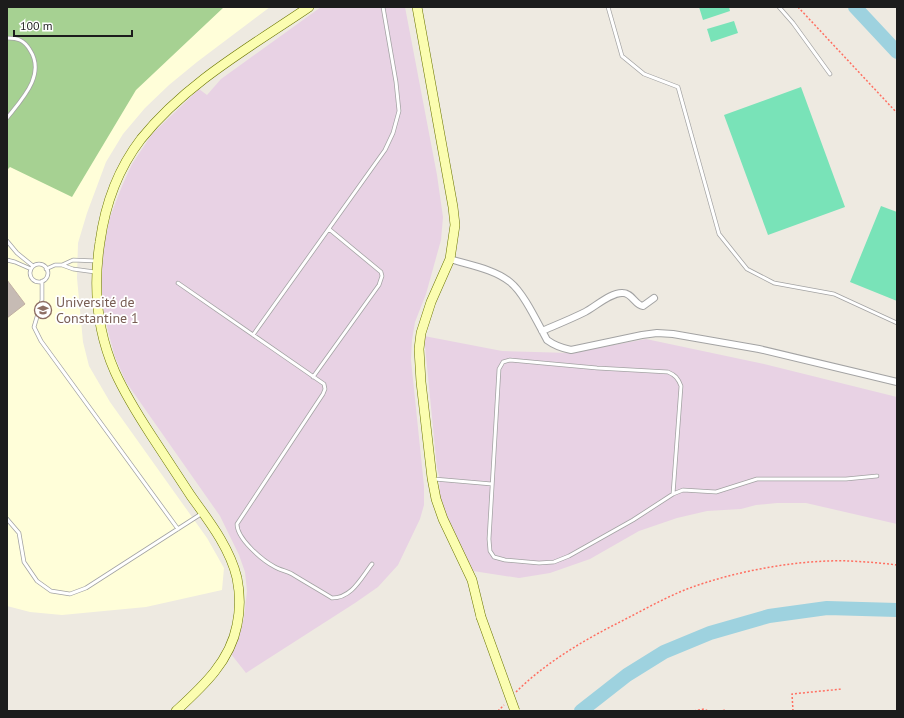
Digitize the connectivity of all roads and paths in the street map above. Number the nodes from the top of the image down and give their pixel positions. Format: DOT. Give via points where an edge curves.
graph roads {
  1 [pos="309,7"];
  2 [pos="383,7"];
  3 [pos="417,7"];
  4 [pos="608,7"];
  5 [pos="779,7"];
  6 [pos="798,7"];
  7 [pos="7,38"];
  8 [pos="830,74"];
  9 [pos="897,113"];
  10 [pos="7,118"];
  11 [pos="329,229"];
  12 [pos="7,242"];
  13 [pos="450,259"];
  14 [pos="7,260"];
  15 [pos="97,261"];
  16 [pos="62,265"];
  17 [pos="32,267"];
  18 [pos="46,268"];
  19 [pos="97,273"];
  20 [pos="42,281"];
  21 [pos="178,283"];
  22 [pos="654,298"];
  23 [pos="897,323"];
  24 [pos="542,331"];
  25 [pos="253,335"];
  26 [pos="313,377"];
  27 [pos="897,382"];
  28 [pos="877,476"];
  29 [pos="432,478"];
  30 [pos="492,484"];
  31 [pos="673,494"];
  32 [pos="203,513"];
  33 [pos="7,518"];
  34 [pos="178,529"];
  35 [pos="372,564"];
  36 [pos="897,565"];
  37 [pos="842,689"];
  38 [pos="515,693"];
  39 [pos="505,703"];
  40 [pos="726,710"];
  41 [pos="176,711"];
  42 [pos="498,711"];
  43 [pos="515,711"];
  44 [pos="694,711"];
  45 [pos="708,711"];
  46 [pos="719,711"];
  47 [pos="793,711"];
  1 -- 15 [label="main road" via="228,61 190,91 140,140 113,190"];
  2 -- 11 [label="lane" via="399,111 385,150"];
  3 -- 13 [label="main road" via="453,207 455,225"];
  4 -- 23 [label="lane" via="622,56 644,74 678,86 718,234 747,269 774,284 834,294"];
  5 -- 8 [label="lane"];
  6 -- 9 [label="path"];
  7 -- 10 [label="lane" via="16,38 26,44 32,53 36,73 27,92"];
  11 -- 25 [label="lane"];
  11 -- 26 [label="lane" via="381,272 382,276 379,285"];
  12 -- 17 [label="lane"];
  13 -- 24 [label="street" via="483,269 510,282 519,292"];
  13 -- 29 [label="main road" via="431,302 418,349"];
  14 -- 17 [label="lane"];
  15 -- 16 [label="lane" via="73,260"];
  15 -- 19 [label="main road"];
  16 -- 18 [label="lane"];
  16 -- 19 [label="lane"];
  17 -- 18 [label="lane" via="42,265"];
  17 -- 20 [label="lane" via="30,274 33,280"];
  18 -- 20 [label="lane" via="48,275"];
  19 -- 32 [label="main road" via="96,299 100,323 115,371 129,400"];
  20 -- 34 [label="lane" via="42,300 34,322 41,341"];
  21 -- 25 [label="lane"];
  22 -- 24 [label="street" via="643,306 626,293 621,293"];
  24 -- 27 [label="street" via="547,340 554,345 571,350 621,338 658,333 698,337"];
  25 -- 26 [label="lane"];
  26 -- 35 [label="lane" via="324,384 323,394 237,524 237,530 251,548 268,563 332,598 338,598 354,589"];
  28 -- 31 [label="lane" via="846,479 757,479 716,492 683,490"];
  29 -- 30 [label="lane"];
  29 -- 43 [label="main road, bridge" via="442,519 472,580 481,618"];
  30 -- 31 [label="lane" via="490,551 494,557 506,560 539,563 554,562 569,556"];
  30 -- 31 [label="lane" via="499,369 503,362 510,360 674,374 681,386"];
  32 -- 34 [label="lane"];
  32 -- 41 [label="main road" via="229,556 237,579 238,625 222,663"];
  33 -- 34 [label="lane" via="19,533 24,562 37,581 51,591 70,594 86,588"];
  36 -- 38 [label="path" via="850,561 770,567 688,589 595,635 555,661"];
  37 -- 47 [label="path" via="792,694"];
  39 -- 42 [label="path"];
  40 -- 46 [label="path"];
  44 -- 45 [label="path"];
}
